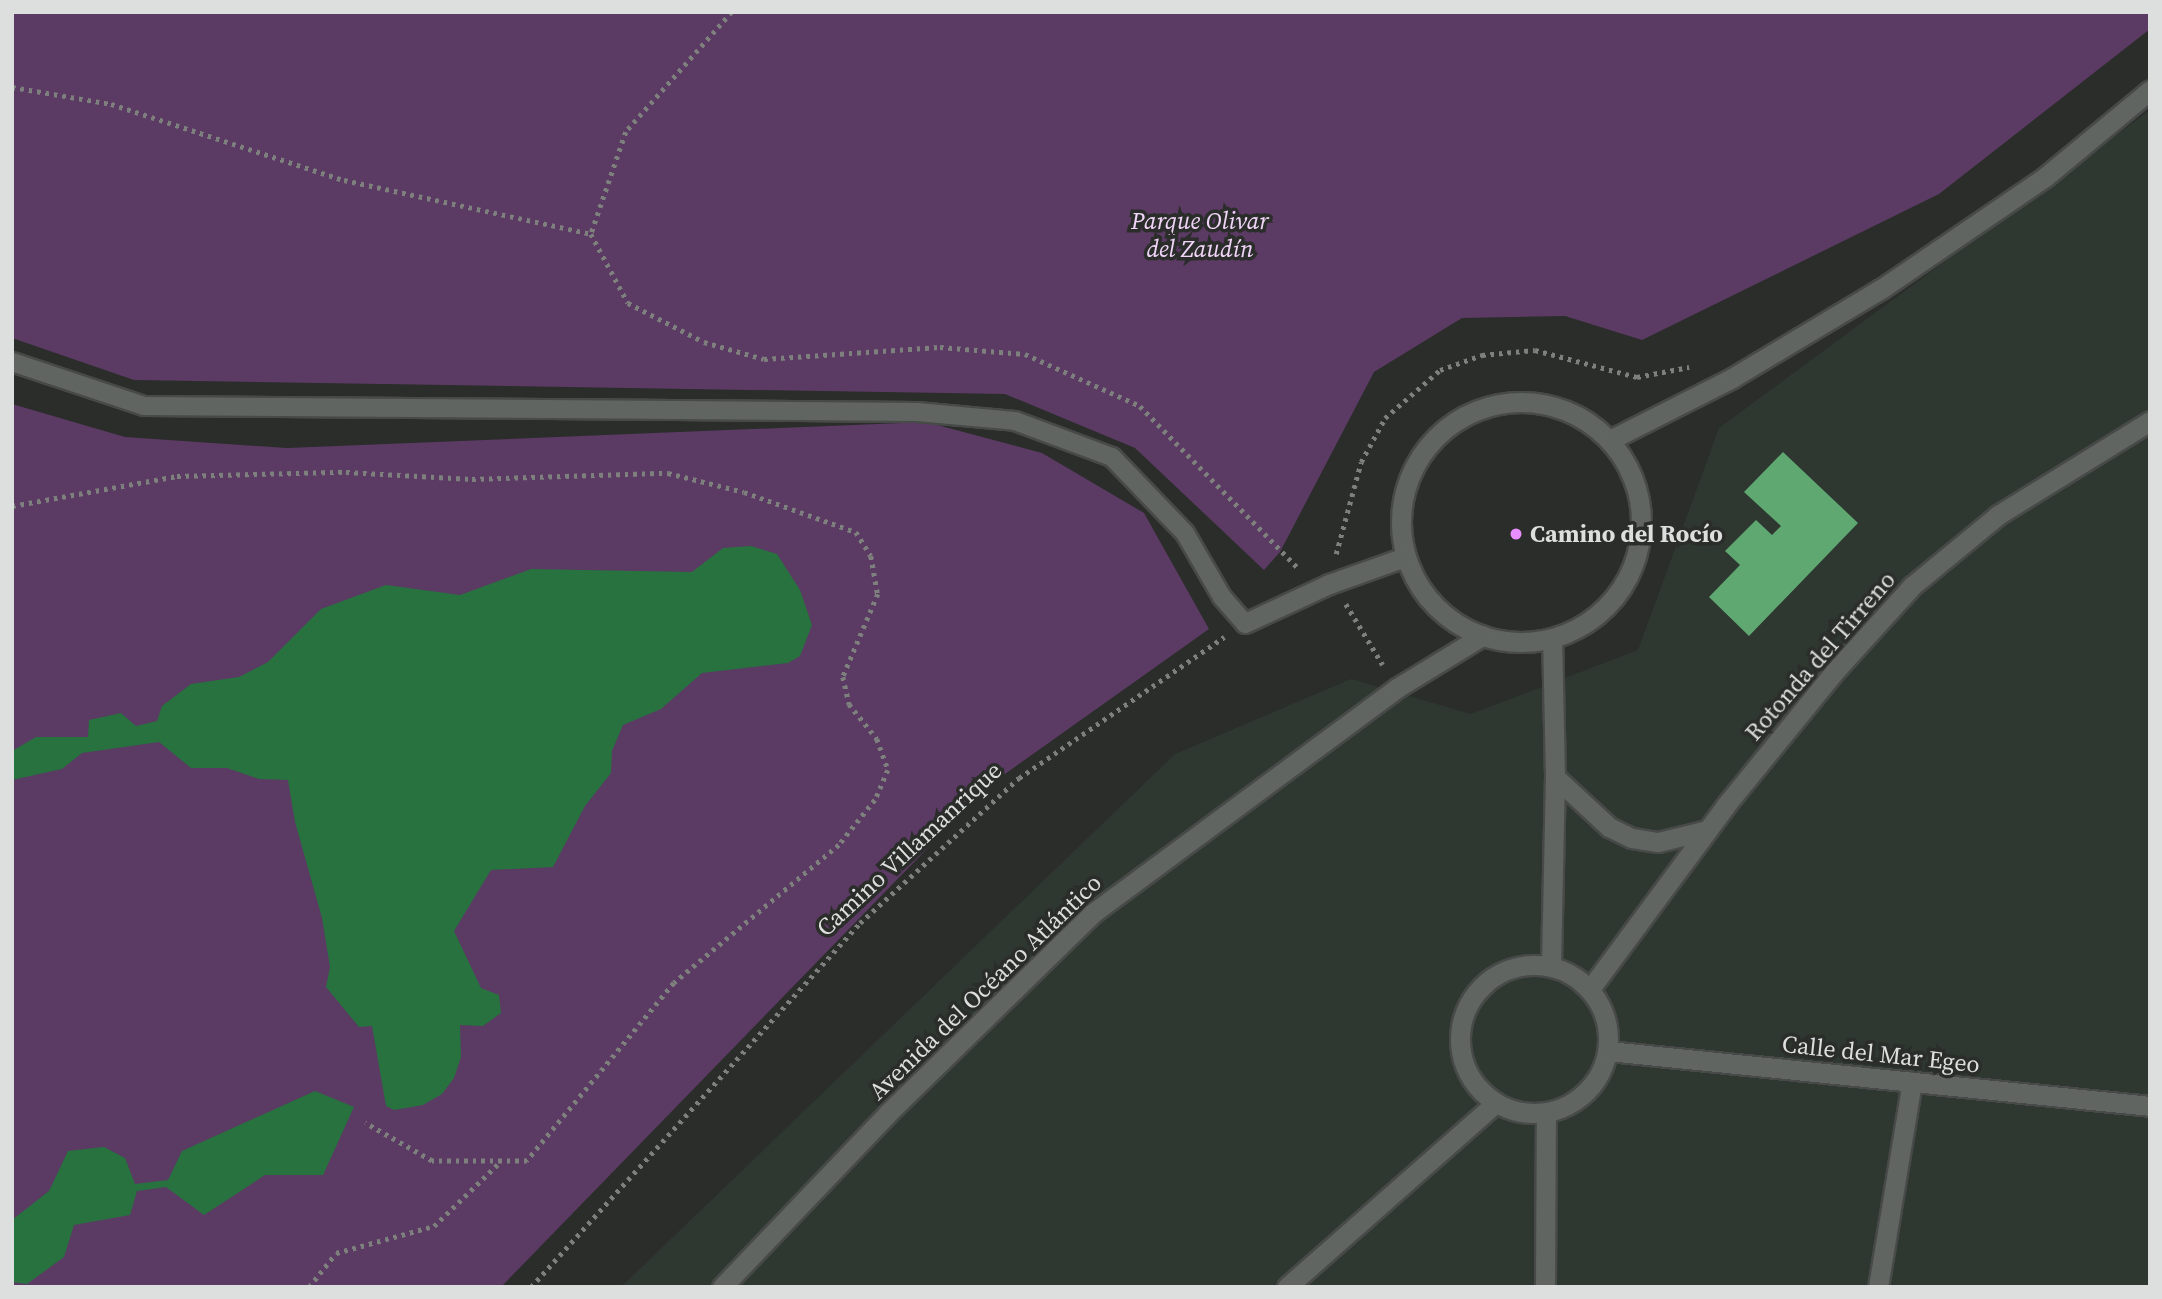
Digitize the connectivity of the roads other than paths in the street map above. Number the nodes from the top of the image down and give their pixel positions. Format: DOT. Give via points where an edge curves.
graph roads {
  1 [pos="2150,90"];
  2 [pos="12,362"];
  3 [pos="2150,421"];
  4 [pos="1610,440"];
  5 [pos="1405,557"];
  6 [pos="1245,623"];
  7 [pos="1482,636"];
  8 [pos="1552,638"];
  9 [pos="1555,777"];
  10 [pos="1708,830"];
  11 [pos="1551,966"];
  12 [pos="1590,989"];
  13 [pos="1608,1051"];
  14 [pos="1912,1082"];
  15 [pos="1496,1103"];
  16 [pos="2150,1106"];
  17 [pos="1546,1112"];
  18 [pos="722,1287"];
  19 [pos="1287,1287"];
  20 [pos="1545,1287"];
  21 [pos="1878,1287"];
  1 -- 4 [label="street" via="2045,177 1881,289 1732,378"];
  2 -- 6 [label="lane" via="144,406 917,412 1016,421 1112,457 1185,533 1223,597"];
  3 -- 10 [label="street, Rotonda del Tirreno" via="1998,515 1912,586 1834,671"];
  4 -- 5 [label="street" via="1581,417 1548,405 1512,402 1477,410 1446,428 1421,454 1406,486 1400,521"];
  4 -- 8 [label="street" via="1629,469 1640,502 1641,538 1612,601 1585,624"];
  5 -- 6 [label="street" via="1333,582"];
  5 -- 7 [label="street" via="1422,591 1448,618"];
  7 -- 8 [label="street" via="1517,642"];
  7 -- 18 [label="street, Avenida del Océano Atlántico" via="1397,688 1093,913 888,1113"];
  8 -- 9 [label="street"];
  9 -- 10 [label="street" via="1609,827 1632,838 1658,842"];
  9 -- 11 [label="street"];
  10 -- 12 [label="street, Rotonda del Tirreno"];
  11 -- 12 [label="street"];
  11 -- 15 [label="street" via="1528,964 1505,970 1484,982 1469,1000 1459,1046 1471,1079"];
  12 -- 13 [label="street" via="1608,1029"];
  13 -- 14 [label="street, Calle del Mar Egeo"];
  13 -- 17 [label="street" via="1601,1073 1587,1091 1568,1105"];
  14 -- 16 [label="street, Calle del Mar Egeo"];
  14 -- 21 [label="street"];
  15 -- 17 [label="street" via="1521,1112"];
  15 -- 19 [label="street"];
  17 -- 20 [label="street"];
}
